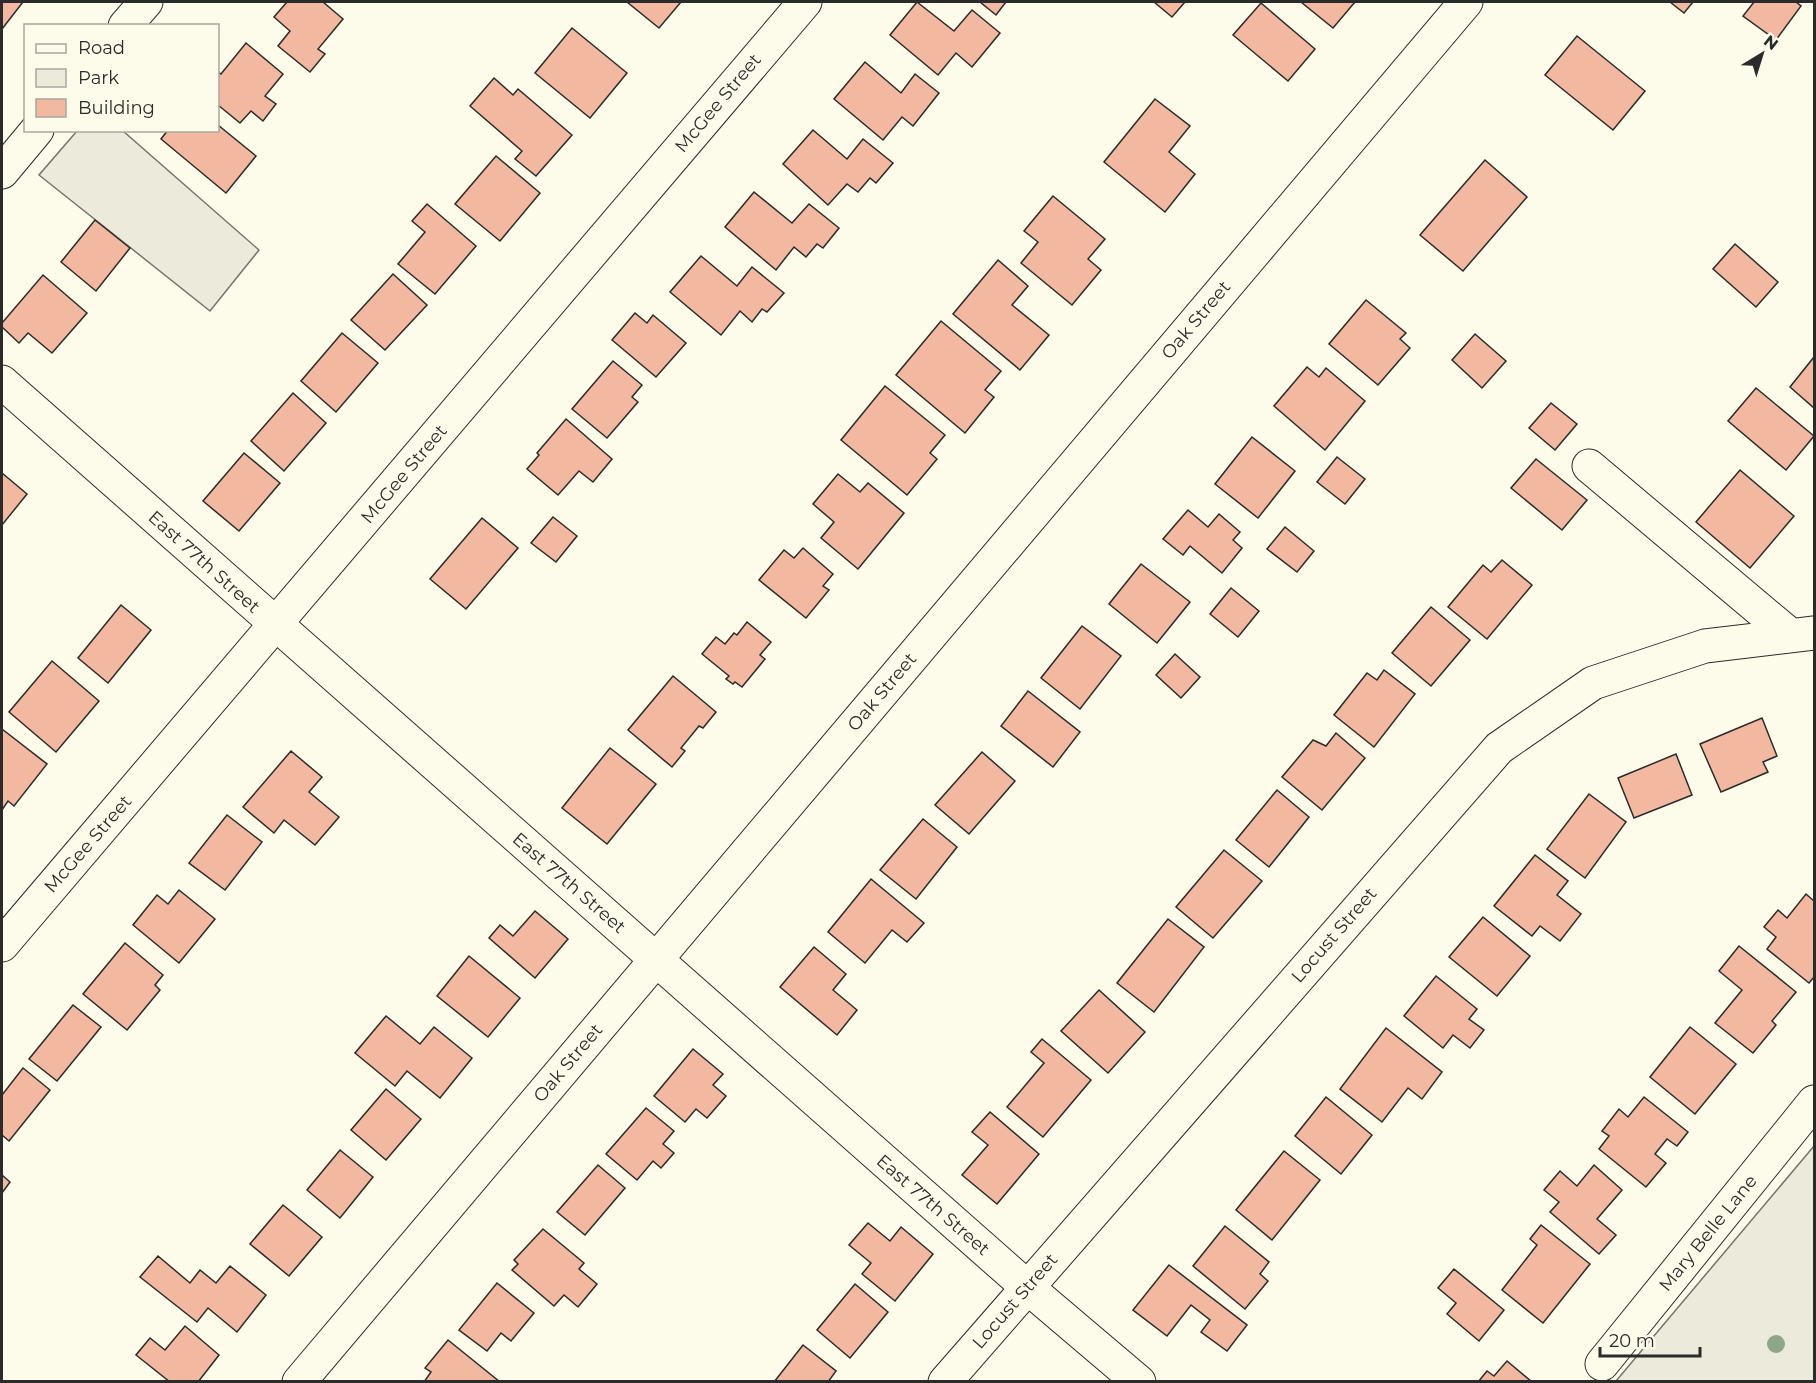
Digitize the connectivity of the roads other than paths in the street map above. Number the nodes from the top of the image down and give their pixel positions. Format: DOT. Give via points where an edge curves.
graph roads {
  1 [pos="146,2"];
  2 [pos="805,2"];
  3 [pos="1466,2"];
  4 [pos="127,24"];
  5 [pos="35,132"];
  6 [pos="2,172"];
  7 [pos="2,382"];
  8 [pos="1588,466"];
  9 [pos="275,625"];
  10 [pos="1802,634"];
  11 [pos="2,945"];
  12 [pos="656,959"];
  13 [pos="1815,1102"];
  14 [pos="1027,1287"];
  15 [pos="1602,1364"];
  16 [pos="299,1382"];
  17 [pos="945,1382"];
  18 [pos="1138,1382"];
  1 -- 4 [label="street"];
  2 -- 9 [label="street, McGee Street"];
  3 -- 12 [label="street, Oak Street"];
  5 -- 6 [label="street"];
  7 -- 9 [label="street, East 77th Street"];
  8 -- 10 [label="street"];
  9 -- 11 [label="street, McGee Street"];
  9 -- 12 [label="street, East 77th Street"];
  10 -- 14 [label="street, Locust Street" via="1705,646 1593,683 1499,748"];
  12 -- 14 [label="street, East 77th Street"];
  12 -- 16 [label="street, Oak Street"];
  13 -- 15 [label="street, Mary Belle Lane"];
  14 -- 17 [label="street, Locust Street"];
  14 -- 18 [label="street, East 77th Street"];
}
